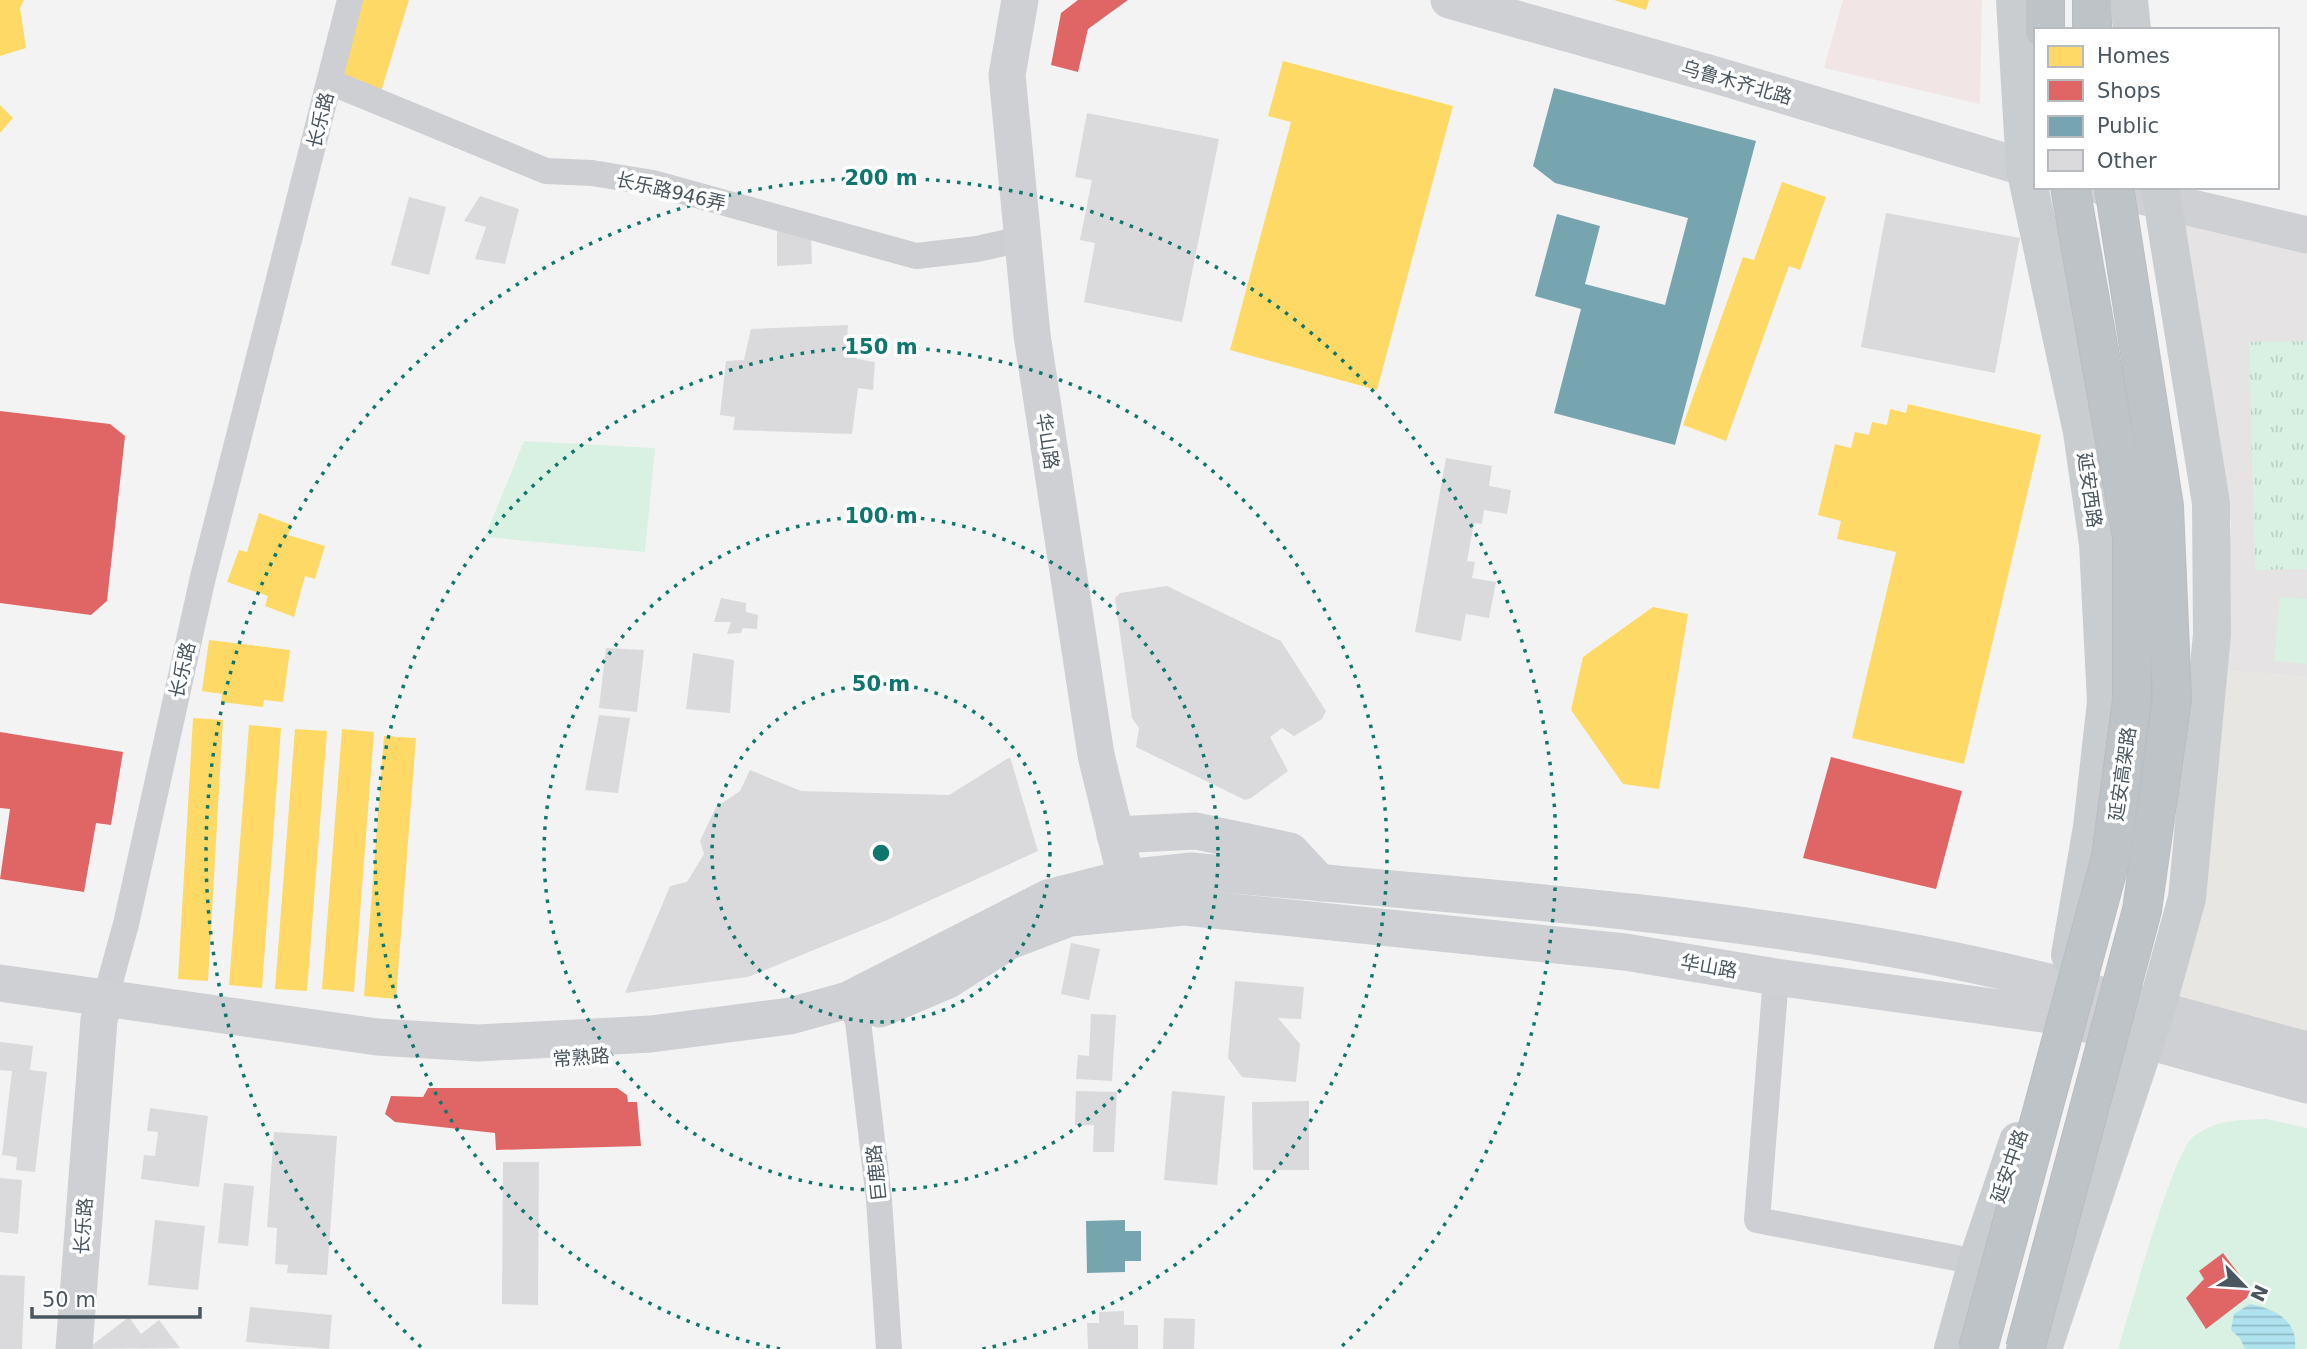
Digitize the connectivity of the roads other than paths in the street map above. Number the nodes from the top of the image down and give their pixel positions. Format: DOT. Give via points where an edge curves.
graph roads {
  1 [pos="350,0"];
  2 [pos="1020,0"];
  3 [pos="1449,0"];
  4 [pos="2015,0"];
  5 [pos="2045,0"];
  6 [pos="2092,0"];
  7 [pos="2129,0"];
  8 [pos="2045,28"];
  9 [pos="2092,28"];
  10 [pos="2132,28"];
  11 [pos="330,82"];
  12 [pos="2030,170"];
  13 [pos="2070,189"];
  14 [pos="2113,189"];
  15 [pos="2117,189"];
  16 [pos="2162,195"];
  17 [pos="2307,235"];
  18 [pos="1022,239"];
  19 [pos="1115,835"];
  20 [pos="1126,878"];
  21 [pos="1320,883"];
  22 [pos="1139,912"];
  23 [pos="1776,978"];
  24 [pos="0,983"];
  25 [pos="2061,1000"];
  26 [pos="0,1004"];
  27 [pos="102,1010"];
  28 [pos="853,1010"];
  29 [pos="764,1020"];
  30 [pos="2151,1025"];
  31 [pos="2307,1050"];
  32 [pos="2307,1085"];
  33 [pos="1977,1262"];
  34 [pos="74,1349"];
  35 [pos="889,1349"];
  36 [pos="1953,1349"];
  37 [pos="1978,1349"];
  38 [pos="2025,1349"];
  39 [pos="2043,1349"];
  1 -- 11 [label="street, 长乐路"];
  2 -- 18 [label="main road, 华山路" via="1007,75"];
  3 -- 12 [label="main road, 乌鲁木齐北路"];
  4 -- 12 [label="main road, 延安西路"];
  5 -- 8 [label="highway"];
  6 -- 9 [label="highway"];
  7 -- 10 [label="main road"];
  11 -- 18 [label="street, 长乐路946弄" via="545,171 653,183 916,256"];
  11 -- 27 [label="street, 长乐路" via="203,577 126,924"];
  12 -- 25 [label="main road, 延安西路" via="2082,432 2098,544 2106,702 2092,827"];
  13 -- 37 [label="highway, 延安高架路, bridge" via="2132,537 2132,700 2111,857"];
  14 -- 38 [label="highway, 延安高架路, bridge" via="2164,506 2172,699 2142,910"];
  15 -- 16 [label="main road"];
  16 -- 17 [label="main road"];
  16 -- 30 [label="main road" via="2211,503 2212,634 2187,898"];
  18 -- 19 [label="main road, 华山路" via="1032,335 1096,755"];
  19 -- 20 [label="main road, 华山路"];
  19 -- 21 [label="main road" via="1196,831 1290,851"];
  20 -- 21 [label="main road, 华山路" via="1191,871"];
  20 -- 22 [label="main road, 华山路"];
  20 -- 28 [label="main road, 常熟路" via="1048,898"];
  20 -- 29 [label="main road, 常熟路" via="1101,868 1038,886 845,982 771,1007"];
  21 -- 25 [label="main road, 华山路" via="1630,910 1924,954"];
  22 -- 23 [label="main road, 华山路" via="1184,906 1625,952"];
  22 -- 28 [label="main road, 常熟路" via="1070,918 1021,936 948,980"];
  23 -- 25 [label="main road, 华山路"];
  23 -- 33 [label="street" via="1757,1220"];
  24 -- 27 [label="main road, 常熟路"];
  25 -- 30 [label="main road, 华山路"];
  25 -- 33 [label="main road, 延安中路"];
  26 -- 27 [label="main road, 常熟路"];
  27 -- 28 [label="main road, 常熟路" via="374,1059 524,1061 749,1040"];
  27 -- 29 [label="main road, 常熟路" via="478,1043 650,1034"];
  27 -- 34 [label="main road, 长乐路"];
  28 -- 29 [label="main road, 常熟路"];
  28 -- 35 [label="street, 巨鹿路" via="879,1200"];
  30 -- 31 [label="main road, 华山路"];
  30 -- 32 [label="main road, 华山路"];
  30 -- 39 [label="main road"];
  33 -- 36 [label="main road, 延安中路"];
}
